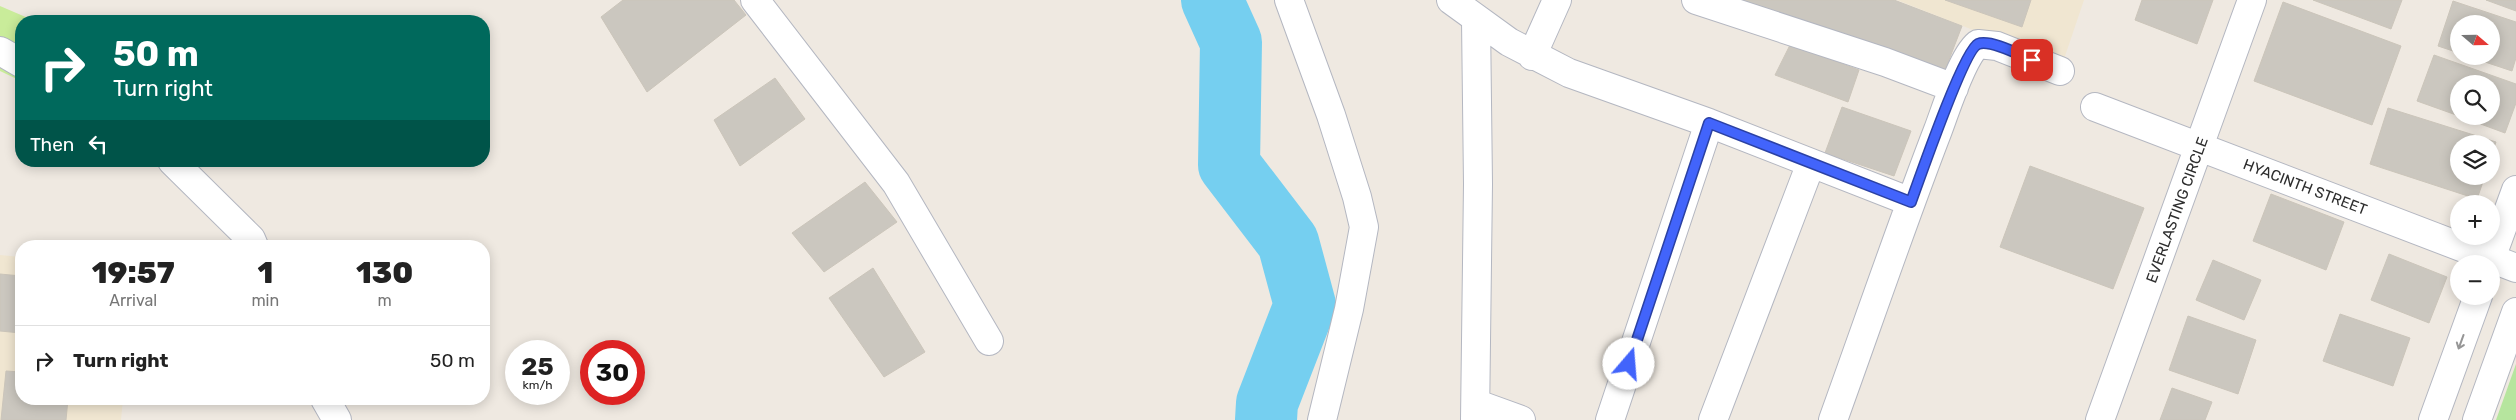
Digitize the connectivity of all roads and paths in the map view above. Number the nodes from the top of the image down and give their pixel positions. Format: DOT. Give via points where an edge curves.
graph roads {
  1 [pos="755,0"];
  2 [pos="1289,0"];
  3 [pos="1451,0"];
  4 [pos="1557,0"];
  5 [pos="1696,0"];
  6 [pos="2252,0"];
  7 [pos="1476,20"];
  8 [pos="0,51"];
  9 [pos="1532,56"];
  10 [pos="15,60"];
  11 [pos="2060,71"];
  12 [pos="1954,88"];
  13 [pos="2095,107"];
  14 [pos="1709,123"];
  15 [pos="2201,147"];
  16 [pos="1810,163"];
  17 [pos="178,167"];
  18 [pos="2516,190"];
  19 [pos="1911,202"];
  20 [pos="251,240"];
  21 [pos="2478,255"];
  22 [pos="2500,259"];
  23 [pos="2475,305"];
  24 [pos="2516,312"];
  25 [pos="989,341"];
  26 [pos="328,405"];
  27 [pos="1476,412"];
  28 [pos="337,420"];
  29 [pos="1322,420"];
  30 [pos="1521,420"];
  31 [pos="1610,420"];
  32 [pos="1713,420"];
  33 [pos="1833,420"];
  34 [pos="2100,420"];
  35 [pos="2433,420"];
  36 [pos="2477,420"];
  1 -- 25 [label="street" via="896,183"];
  2 -- 29 [label="street" via="1330,115 1364,227 1349,309"];
  3 -- 7 [label="street"];
  4 -- 9 [label="street"];
  5 -- 12 [label="street"];
  6 -- 15 [label="street, EVERLASTING CIRCLE"];
  7 -- 9 [label="street"];
  7 -- 27 [label="street"];
  8 -- 10 [label="street"];
  9 -- 14 [label="street" via="1569,73"];
  11 -- 12 [label="street" via="1997,46 1978,44 1972,49"];
  12 -- 19 [label="street"];
  13 -- 15 [label="street, HYACINTH STREET"];
  14 -- 16 [label="street"];
  14 -- 31 [label="street"];
  15 -- 21 [label="street, HYACINTH STREET"];
  15 -- 34 [label="street, EVERLASTING CIRCLE"];
  16 -- 19 [label="street"];
  16 -- 32 [label="street"];
  17 -- 20 [label="street"];
  18 -- 22 [label="street"];
  19 -- 33 [label="street"];
  23 -- 35 [label="street, one-way"];
  24 -- 36 [label="street"];
  26 -- 28 [label="street"];
  27 -- 30 [label="street"];
}
